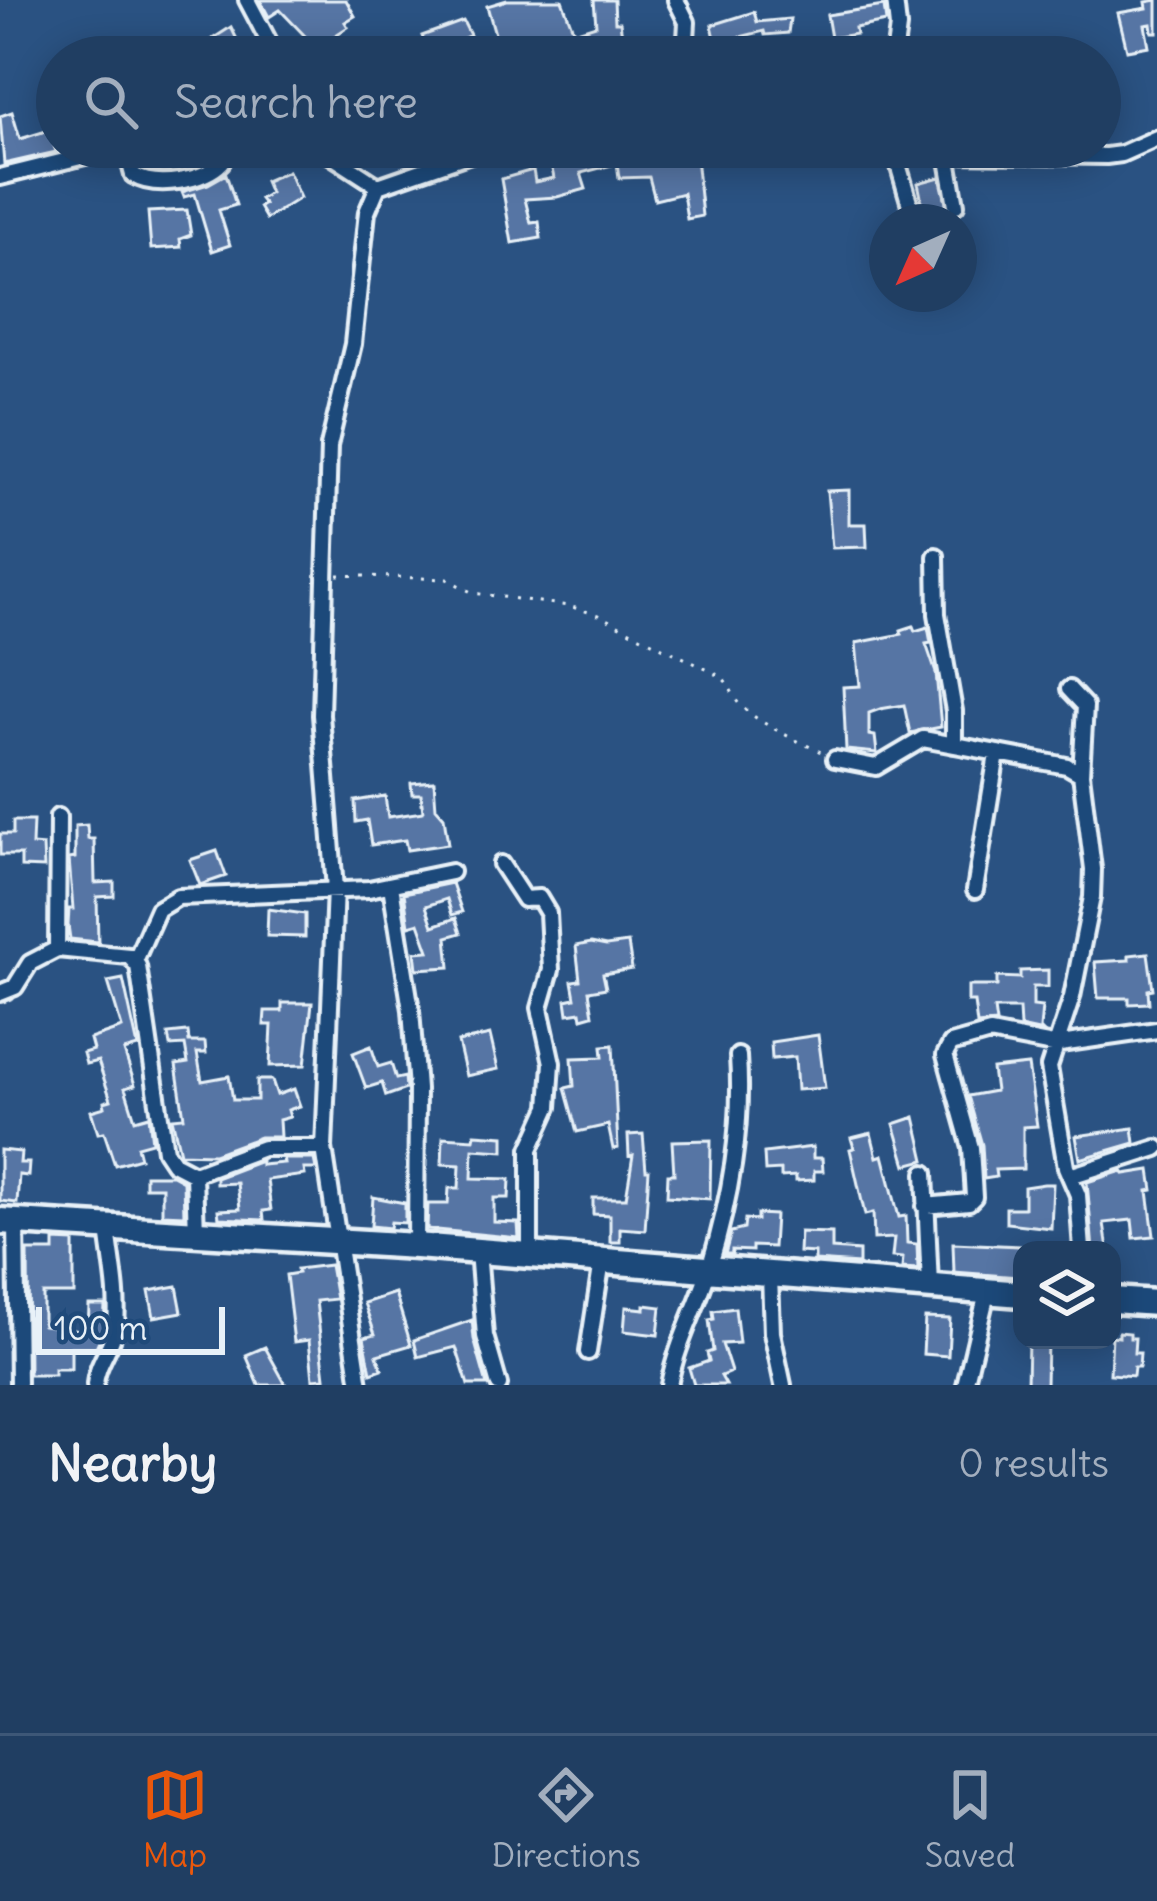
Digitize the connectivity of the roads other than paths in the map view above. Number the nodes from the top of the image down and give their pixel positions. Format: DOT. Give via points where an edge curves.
graph roads {
  1 [pos="247,0"];
  2 [pos="676,0"];
  3 [pos="896,0"];
  4 [pos="266,36"];
  5 [pos="686,36"];
  6 [pos="897,36"];
  7 [pos="1157,138"];
  8 [pos="1121,154"];
  9 [pos="36,168"];
  10 [pos="132,168"];
  11 [pos="215,168"];
  12 [pos="350,168"];
  13 [pos="430,168"];
  14 [pos="899,168"];
  15 [pos="949,168"];
  16 [pos="0,177"];
  17 [pos="378,186"];
  18 [pos="910,204"];
  19 [pos="956,204"];
  20 [pos="936,556"];
  21 [pos="1069,688"];
  22 [pos="955,745"];
  23 [pos="997,754"];
  24 [pos="836,759"];
  25 [pos="1081,774"];
  26 [pos="58,817"];
  27 [pos="501,864"];
  28 [pos="451,872"];
  29 [pos="392,886"];
  30 [pos="335,889"];
  31 [pos="975,890"];
  32 [pos="57,949"];
  33 [pos="135,961"];
  34 [pos="0,993"];
  35 [pos="1157,1030"];
  36 [pos="1053,1046"];
  37 [pos="738,1056"];
  38 [pos="324,1148"];
  39 [pos="1157,1148"];
  40 [pos="925,1173"];
  41 [pos="194,1174"];
  42 [pos="1070,1176"];
  43 [pos="925,1206"];
  44 [pos="8,1221"];
  45 [pos="108,1228"];
  46 [pos="196,1234"];
  47 [pos="1081,1241"];
  48 [pos="338,1243"];
  49 [pos="416,1246"];
  50 [pos="478,1251"];
  51 [pos="530,1255"];
  52 [pos="602,1261"];
  53 [pos="709,1270"];
  54 [pos="770,1276"];
  55 [pos="930,1286"];
  56 [pos="0,1292"];
  57 [pos="17,1292"];
  58 [pos="987,1293"];
  59 [pos="1013,1294"];
  60 [pos="1121,1301"];
  61 [pos="1157,1303"];
  62 [pos="588,1352"];
  63 [pos="18,1383"];
  64 [pos="95,1385"];
  65 [pos="360,1385"];
  66 [pos="499,1385"];
  67 [pos="669,1385"];
  68 [pos="783,1385"];
  69 [pos="965,1385"];
  1 -- 4 [label="street"];
  2 -- 5 [label="street"];
  3 -- 6 [label="street"];
  7 -- 8 [label="street"];
  9 -- 16 [label="street"];
  10 -- 11 [label="street" via="147,184"];
  12 -- 17 [label="street"];
  13 -- 17 [label="street"];
  14 -- 18 [label="street"];
  15 -- 19 [label="street"];
  17 -- 30 [label="street" via="329,446 322,755"];
  20 -- 22 [label="street"];
  21 -- 25 [label="street" via="1085,706"];
  22 -- 23 [label="street"];
  22 -- 24 [label="street" via="918,740 876,766"];
  23 -- 25 [label="street"];
  23 -- 31 [label="street"];
  25 -- 36 [label="street" via="1092,897"];
  26 -- 32 [label="street"];
  27 -- 51 [label="street" via="524,899 545,905 550,930 551,970 540,1008 552,1063 549,1107 530,1148"];
  28 -- 29 [label="street"];
  29 -- 30 [label="street"];
  29 -- 49 [label="street" via="412,1010"];
  30 -- 33 [label="street" via="166,902"];
  30 -- 38 [label="street"];
  32 -- 33 [label="street"];
  32 -- 34 [label="street"];
  33 -- 41 [label="street" via="165,1151"];
  35 -- 36 [label="street"];
  36 -- 42 [label="street" via="1050,1082"];
  36 -- 43 [label="street" via="990,1033 946,1048 971,1148 974,1197"];
  37 -- 53 [label="street" via="736,1156"];
  38 -- 41 [label="street" via="262,1148"];
  38 -- 48 [label="street"];
  39 -- 42 [label="street"];
  40 -- 43 [label="street"];
  41 -- 46 [label="street"];
  42 -- 47 [label="street"];
  43 -- 55 [label="street"];
  44 -- 45 [label="highway"];
  44 -- 57 [label="street"];
  45 -- 46 [label="highway"];
  45 -- 64 [label="street" via="116,1322"];
  46 -- 48 [label="highway"];
  48 -- 49 [label="highway"];
  48 -- 65 [label="street"];
  49 -- 50 [label="highway"];
  50 -- 51 [label="highway"];
  50 -- 66 [label="street" via="485,1336"];
  51 -- 52 [label="highway"];
  52 -- 53 [label="highway"];
  52 -- 62 [label="street"];
  53 -- 54 [label="highway"];
  53 -- 67 [label="street"];
  54 -- 55 [label="highway"];
  54 -- 68 [label="street"];
  55 -- 58 [label="highway"];
  56 -- 57 [label="street"];
  57 -- 63 [label="street"];
  58 -- 59 [label="highway"];
  58 -- 69 [label="street"];
  60 -- 61 [label="highway"];
}
